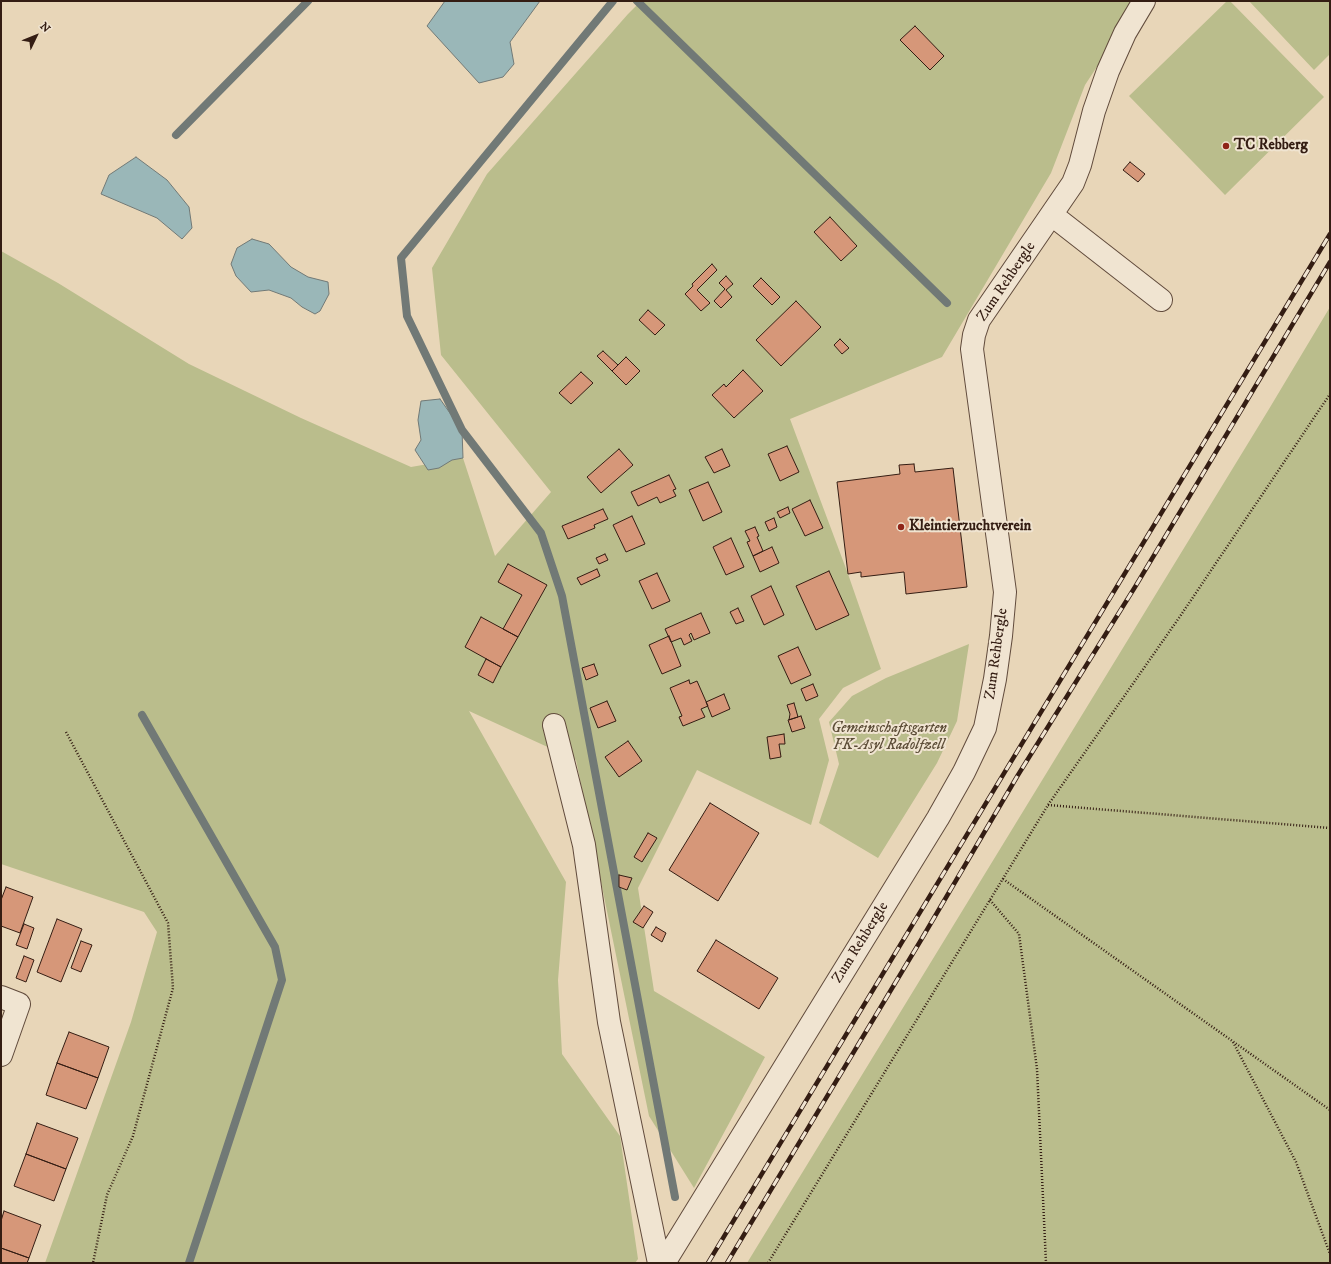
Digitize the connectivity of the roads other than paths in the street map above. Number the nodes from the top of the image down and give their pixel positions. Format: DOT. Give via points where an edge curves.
graph roads {
  1 [pos="1144,1"];
  2 [pos="1052,215"];
  3 [pos="1161,300"];
  4 [pos="554,725"];
  5 [pos="1,997"];
  6 [pos="1,1055"];
  7 [pos="659,1263"];
  8 [pos="664,1263"];
  1 -- 2 [label="street, Zum Rehbergle" via="1125,33 1108,71 1073,182"];
  2 -- 3 [label="street"];
  2 -- 8 [label="street, Zum Rehbergle" via="979,320 972,349 1004,592 996,672 985,728 938,818"];
  4 -- 7 [label="street" via="584,845 609,1022"];
  5 -- 6 [label="street" via="19,1004"];
}
